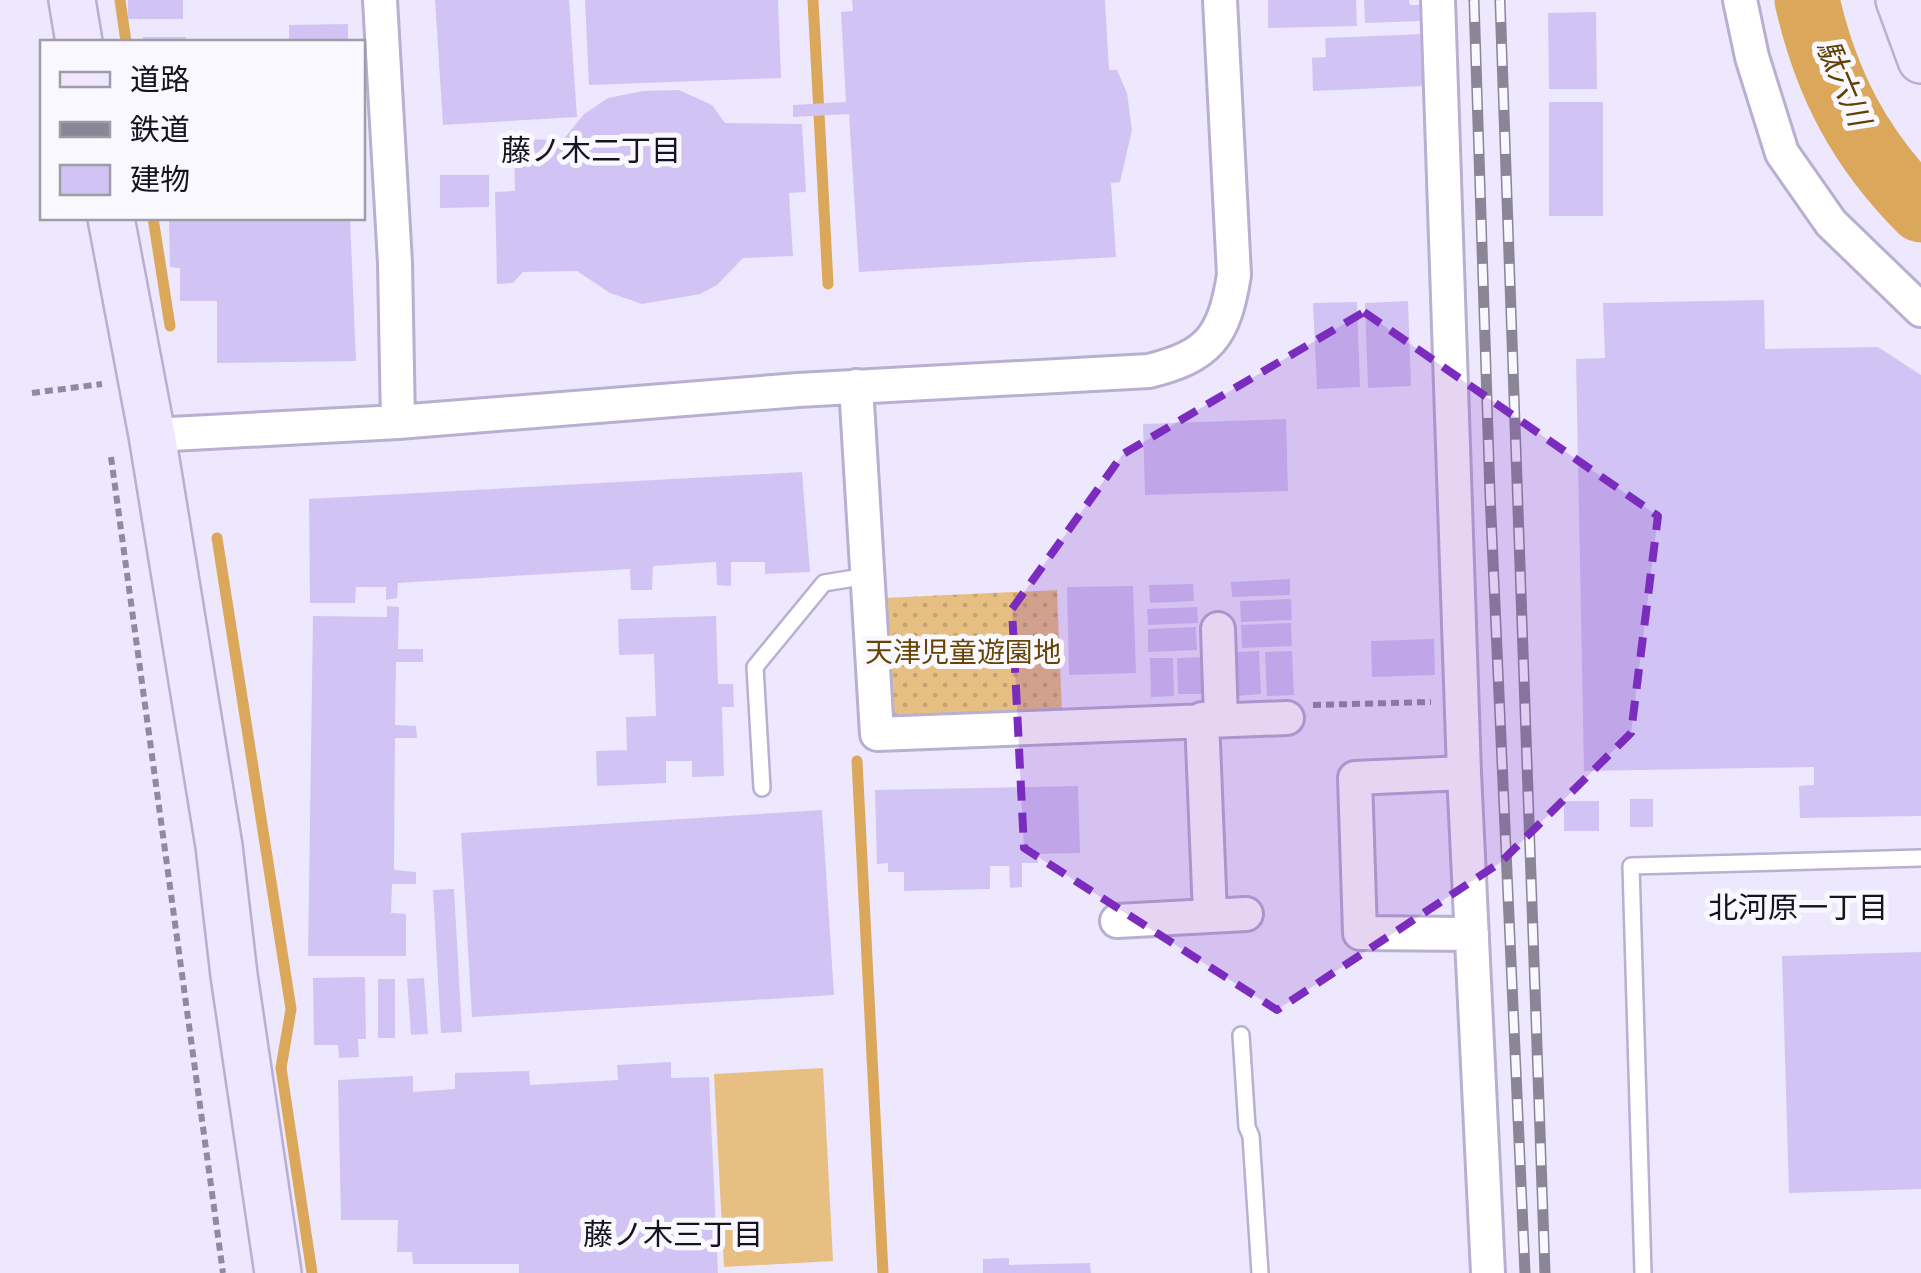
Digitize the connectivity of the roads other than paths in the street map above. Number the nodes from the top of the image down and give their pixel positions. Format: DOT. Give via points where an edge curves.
graph roads {
  1 [pos="72,0"];
  2 [pos="380,0"];
  3 [pos="1220,0"];
  4 [pos="1438,0"];
  5 [pos="1740,0"];
  6 [pos="1899,0"];
  7 [pos="79,40"];
  8 [pos="1921,60"];
  9 [pos="111,220"];
  10 [pos="1921,310"];
  11 [pos="856,386"];
  12 [pos="398,422"];
  13 [pos="152,436"];
  14 [pos="868,576"];
  15 [pos="1218,629"];
  16 [pos="1286,718"];
  17 [pos="1211,720"];
  18 [pos="1464,773"];
  19 [pos="762,788"];
  20 [pos="1921,858"];
  21 [pos="1210,914"];
  22 [pos="1246,914"];
  23 [pos="1117,922"];
  24 [pos="1472,934"];
  25 [pos="1240,1035"];
  26 [pos="278,1273"];
  27 [pos="1260,1273"];
  28 [pos="1488,1273"];
  29 [pos="1643,1273"];
  1 -- 7 [label="street"];
  2 -- 12 [label="street"];
  3 -- 11 [label="street" via="1234,276 1208,346 1184,362 1149,371"];
  4 -- 18 [label="street"];
  5 -- 10 [label="street" via="1782,153 1831,223"];
  6 -- 8 [label="street"];
  9 -- 13 [label="street"];
  11 -- 12 [label="street"];
  11 -- 14 [label="street"];
  12 -- 13 [label="street"];
  13 -- 26 [label="street" via="219,846"];
  14 -- 17 [label="street" via="877,734"];
  14 -- 19 [label="lane" via="824,583 756,667"];
  15 -- 17 [label="street"];
  16 -- 17 [label="street"];
  17 -- 21 [label="street"];
  18 -- 24 [label="street"];
  18 -- 24 [label="street" via="1356,778 1360,933"];
  20 -- 29 [label="lane" via="1631,866"];
  21 -- 22 [label="street"];
  21 -- 23 [label="street"];
  24 -- 28 [label="street"];
  25 -- 27 [label="lane"];
}
